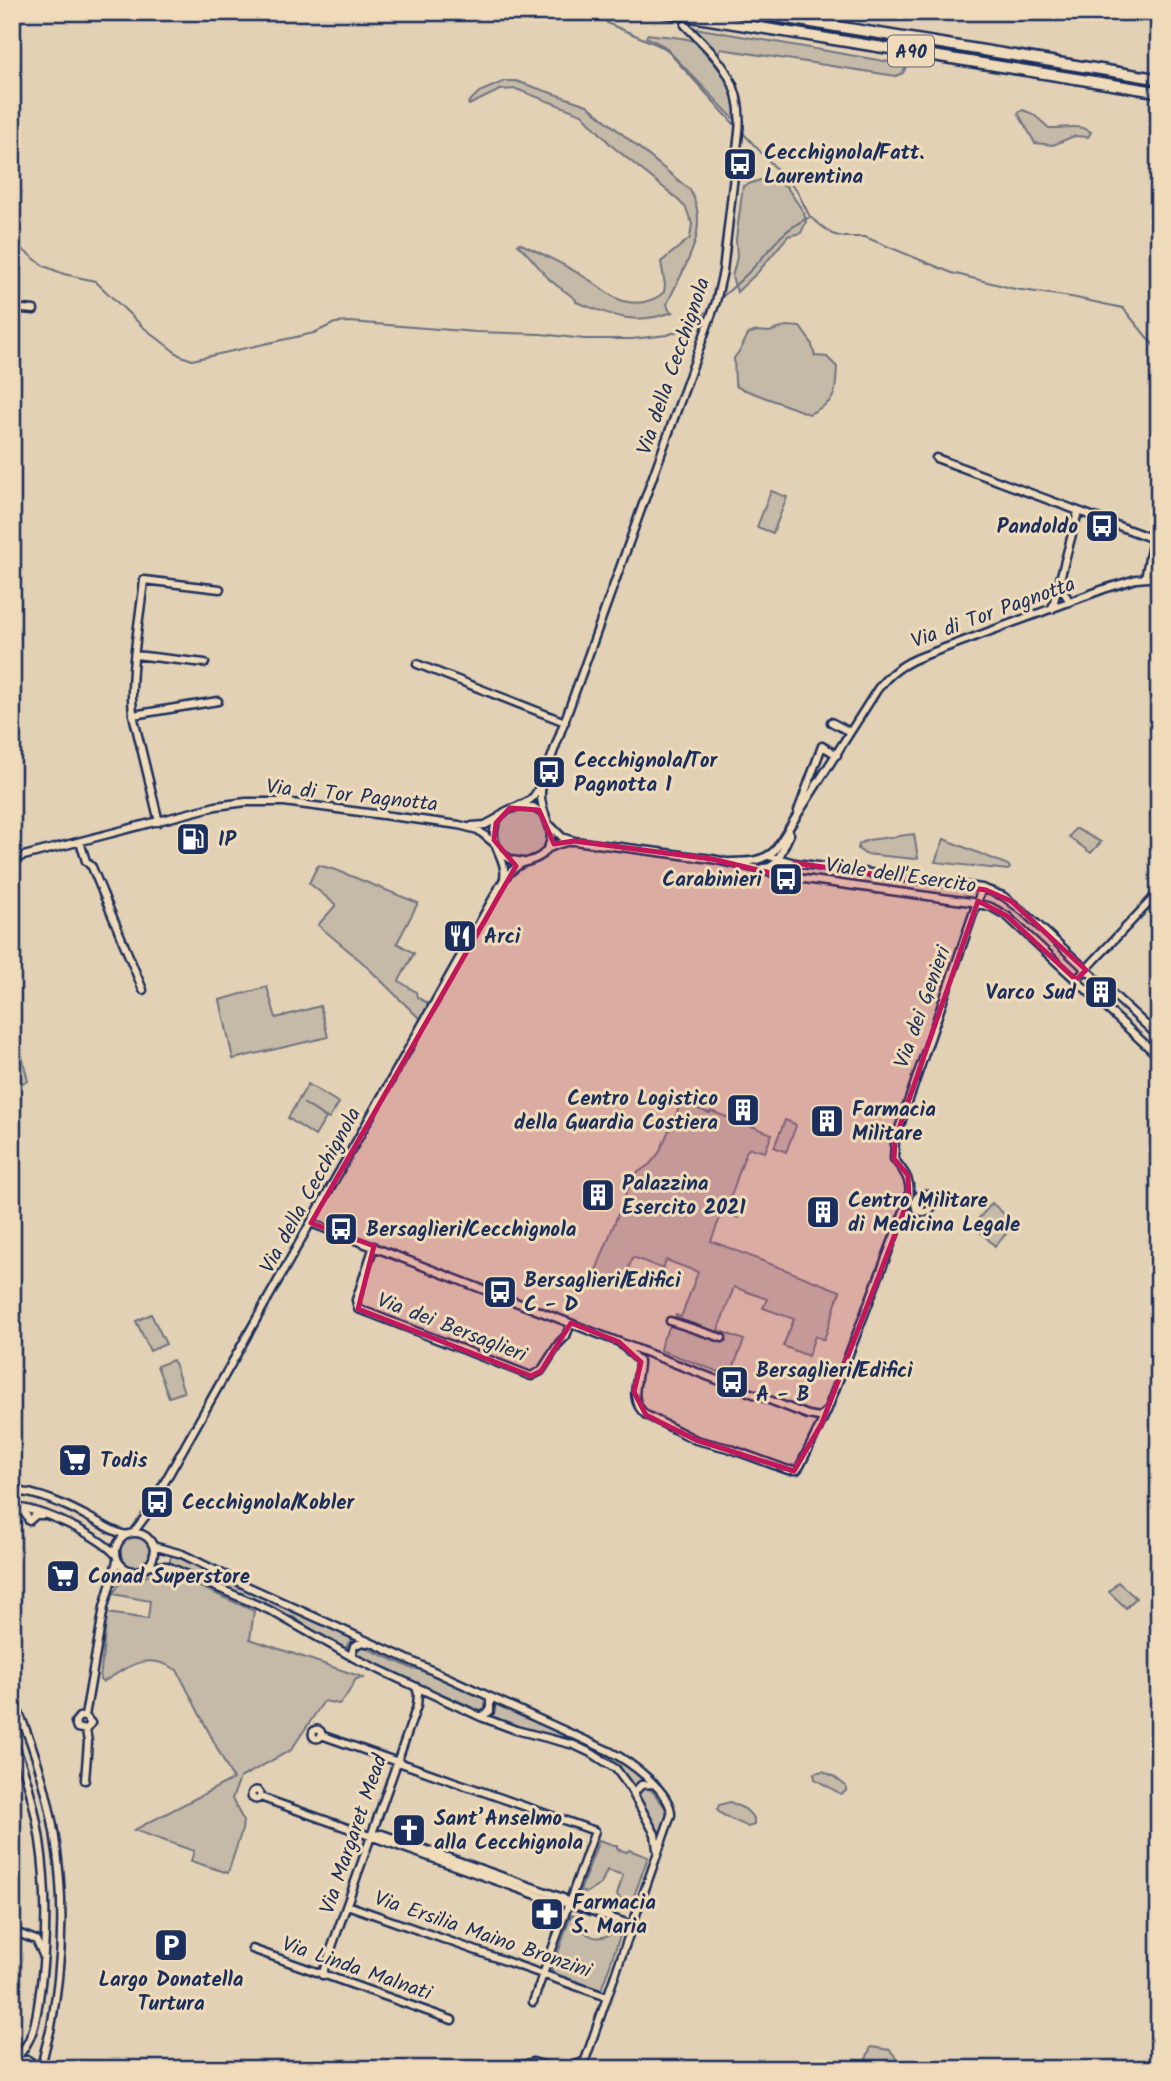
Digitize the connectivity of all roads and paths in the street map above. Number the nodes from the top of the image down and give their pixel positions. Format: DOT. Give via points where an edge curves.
graph roads {
  1 [pos="663,12"];
  2 [pos="747,12"];
  3 [pos="685,25"];
  4 [pos="1159,79"];
  5 [pos="1159,92"];
  6 [pos="12,308"];
  7 [pos="34,310"];
  8 [pos="936,458"];
  9 [pos="1078,512"];
  10 [pos="1156,540"];
  11 [pos="1159,577"];
  12 [pos="1144,578"];
  13 [pos="1058,583"];
  14 [pos="220,589"];
  15 [pos="1070,602"];
  16 [pos="1052,609"];
  17 [pos="135,656"];
  18 [pos="205,663"];
  19 [pos="417,664"];
  20 [pos="218,701"];
  21 [pos="133,715"];
  22 [pos="565,722"];
  23 [pos="831,722"];
  24 [pos="850,732"];
  25 [pos="837,755"];
  26 [pos="544,778"];
  27 [pos="518,806"];
  28 [pos="544,815"];
  29 [pos="499,817"];
  30 [pos="159,822"];
  31 [pos="794,822"];
  32 [pos="459,825"];
  33 [pos="550,825"];
  34 [pos="574,841"];
  35 [pos="80,842"];
  36 [pos="496,845"];
  37 [pos="547,849"];
  38 [pos="783,850"];
  39 [pos="500,853"];
  40 [pos="769,856"];
  41 [pos="779,858"];
  42 [pos="12,859"];
  43 [pos="525,862"];
  44 [pos="730,862"];
  45 [pos="795,863"];
  46 [pos="764,868"];
  47 [pos="790,877"];
  48 [pos="504,879"];
  49 [pos="982,888"];
  50 [pos="1159,892"];
  51 [pos="978,903"];
  52 [pos="1086,970"];
  53 [pos="1076,981"];
  54 [pos="143,990"];
  55 [pos="1116,997"];
  56 [pos="1106,1008"];
  57 [pos="1159,1037"];
  58 [pos="1159,1057"];
  59 [pos="311,1223"];
  60 [pos="373,1247"];
  61 [pos="670,1321"];
  62 [pos="571,1323"];
  63 [pos="722,1338"];
  64 [pos="619,1342"];
  65 [pos="827,1411"];
  66 [pos="12,1491"];
  67 [pos="13,1507"];
  68 [pos="45,1515"];
  69 [pos="145,1517"];
  70 [pos="130,1534"];
  71 [pos="147,1537"];
  72 [pos="153,1546"];
  73 [pos="117,1558"];
  74 [pos="147,1566"];
  75 [pos="130,1571"];
  76 [pos="113,1582"];
  77 [pos="379,1647"];
  78 [pos="354,1658"];
  79 [pos="415,1687"];
  80 [pos="434,1696"];
  81 [pos="12,1697"];
  82 [pos="490,1698"];
  83 [pos="417,1706"];
  84 [pos="85,1716"];
  85 [pos="481,1717"];
  86 [pos="86,1730"];
  87 [pos="321,1735"];
  88 [pos="12,1738"];
  89 [pos="397,1762"];
  90 [pos="85,1780"];
  91 [pos="653,1784"];
  92 [pos="634,1793"];
  93 [pos="260,1797"];
  94 [pos="372,1835"];
  95 [pos="656,1855"];
  96 [pos="569,1903"];
  97 [pos="347,1905"];
  98 [pos="46,1924"];
  99 [pos="632,1925"];
  100 [pos="12,1931"];
  101 [pos="32,1938"];
  102 [pos="252,1949"];
  103 [pos="44,1957"];
  104 [pos="322,1975"];
  105 [pos="544,1975"];
  106 [pos="607,1997"];
  107 [pos="533,2003"];
  108 [pos="452,2020"];
  109 [pos="12,2062"];
  110 [pos="583,2065"];
  111 [pos="41,2069"];
  112 [pos="509,2069"];
  113 [pos="557,2069"];
  114 [pos="570,2069"];
  1 -- 5 [label="highway, A90"];
  2 -- 4 [label="highway, A90"];
  3 -- 22 [label="street, Via della Cecchignola" via="732,79 740,106 723,271 707,329"];
  6 -- 7 [label="street"];
  8 -- 9 [label="street"];
  9 -- 10 [label="street"];
  9 -- 13 [label="street"];
  10 -- 12 [label="street"];
  11 -- 12 [label="street, Via di Tor Pagnotta"];
  12 -- 15 [label="street, Via di Tor Pagnotta"];
  13 -- 15 [label="street"];
  13 -- 16 [label="street"];
  14 -- 17 [label="street" via="144,580"];
  15 -- 16 [label="street, Via di Tor Pagnotta"];
  16 -- 24 [label="street, Via di Tor Pagnotta" via="901,666 880,685"];
  17 -- 18 [label="street"];
  17 -- 21 [label="street"];
  19 -- 22 [label="street"];
  20 -- 21 [label="street"];
  21 -- 30 [label="street"];
  22 -- 26 [label="street, Via della Cecchignola"];
  23 -- 24 [label="street"];
  24 -- 25 [label="street, Via di Tor Pagnotta"];
  25 -- 31 [label="street, Via di Tor Pagnotta"];
  25 -- 31 [label="street" via="822,746"];
  26 -- 27 [label="street, Via della Cecchignola" via="532,798"];
  26 -- 28 [label="street, Via della Cecchignola" via="540,798"];
  27 -- 28 [label="street" via="533,807"];
  27 -- 29 [label="street, Via della Cecchignola"];
  28 -- 33 [label="street"];
  29 -- 32 [label="street, Via di Tor Pagnotta" via="482,825"];
  29 -- 36 [label="street" via="494,828"];
  30 -- 32 [label="street, Via di Tor Pagnotta" via="227,804 270,801"];
  30 -- 35 [label="street, Via di Tor Pagnotta"];
  31 -- 38 [label="street, Via di Tor Pagnotta"];
  31 -- 40 [label="street, Via di Tor Pagnotta"];
  32 -- 36 [label="street, Via di Tor Pagnotta" via="481,832"];
  33 -- 34 [label="street"];
  33 -- 37 [label="street"];
  34 -- 37 [label="street"];
  34 -- 44 [label="street"];
  35 -- 42 [label="street, Via di Tor Pagnotta"];
  35 -- 54 [label="street"];
  36 -- 39 [label="street"];
  37 -- 43 [label="street, Via della Cecchignola"];
  38 -- 41 [label="street, Via di Tor Pagnotta"];
  38 -- 45 [label="street"];
  39 -- 43 [label="street"];
  39 -- 48 [label="street"];
  40 -- 41 [label="street, Viale dell'Esercito"];
  40 -- 44 [label="street"];
  40 -- 46 [label="street, Via di Tor Pagnotta"];
  41 -- 45 [label="street, Viale dell'Esercito"];
  41 -- 46 [label="street, Via di Tor Pagnotta"];
  43 -- 48 [label="street, Via della Cecchignola"];
  44 -- 46 [label="street"];
  45 -- 47 [label="street"];
  45 -- 49 [label="street, Viale dell'Esercito"];
  46 -- 47 [label="street, Viale dell'Esercito"];
  47 -- 51 [label="street, Viale dell'Esercito"];
  48 -- 59 [label="street, Via della Cecchignola"];
  49 -- 51 [label="street, Via dei Genieri"];
  49 -- 52 [label="street, Viale dell'Esercito" via="1007,899"];
  50 -- 52 [label="street"];
  51 -- 53 [label="street, Viale dell'Esercito" via="1004,914"];
  51 -- 65 [label="street, Via dei Genieri" via="895,1140 894,1159 908,1175 909,1198"];
  52 -- 53 [label="street"];
  52 -- 55 [label="street, Viale dell'Esercito"];
  53 -- 56 [label="street, Viale dell'Esercito"];
  55 -- 56 [label="street"];
  55 -- 57 [label="street, Viale dell'Esercito"];
  56 -- 58 [label="street, Viale dell'Esercito"];
  59 -- 60 [label="street"];
  59 -- 69 [label="street, Via della Cecchignola"];
  60 -- 62 [label="street"];
  60 -- 62 [label="street, Via dei Bersaglieri" via="358,1309 531,1376 541,1371"];
  61 -- 63 [label="street"];
  62 -- 64 [label="street"];
  64 -- 65 [label="street" via="808,1415 819,1417"];
  64 -- 65 [label="street" via="639,1362 634,1392 646,1415 696,1440 762,1462 797,1470"];
  66 -- 70 [label="street" via="38,1496 118,1534"];
  67 -- 68 [label="street"];
  67 -- 68 [label="street" via="22,1510 29,1521"];
  68 -- 73 [label="street" via="62,1523 69,1533 80,1531 97,1540"];
  69 -- 70 [label="street, Via della Cecchignola"];
  69 -- 71 [label="street"];
  70 -- 71 [label="street"];
  70 -- 73 [label="street" via="118,1544"];
  71 -- 72 [label="street"];
  72 -- 74 [label="street"];
  72 -- 77 [label="street" via="182,1554"];
  73 -- 75 [label="street" via="121,1567"];
  73 -- 76 [label="street"];
  74 -- 75 [label="street"];
  74 -- 78 [label="street" via="166,1566 230,1593 293,1622"];
  75 -- 76 [label="street"];
  76 -- 84 [label="street" via="105,1603"];
  77 -- 78 [label="street" via="357,1643"];
  77 -- 82 [label="street"];
  78 -- 79 [label="street"];
  79 -- 80 [label="street"];
  79 -- 83 [label="street, Via Margaret Mead"];
  80 -- 83 [label="street"];
  80 -- 85 [label="street"];
  81 -- 111 [label="street" via="48,1797 61,1888 59,1968"];
  82 -- 85 [label="street" via="490,1711"];
  82 -- 91 [label="street" via="619,1756"];
  83 -- 89 [label="street, Via Margaret Mead"];
  84 -- 86 [label="street" via="91,1723"];
  84 -- 86 [label="street" via="75,1722 79,1730"];
  85 -- 92 [label="street" via="590,1752 615,1769"];
  86 -- 90 [label="street"];
  87 -- 89 [label="street"];
  88 -- 98 [label="street" via="36,1819"];
  89 -- 94 [label="street, Via Margaret Mead"];
  89 -- 96 [label="street" via="595,1831"];
  91 -- 92 [label="street" via="641,1785"];
  91 -- 95 [label="street" via="671,1811"];
  92 -- 95 [label="street" via="657,1837"];
  93 -- 94 [label="street"];
  94 -- 96 [label="street"];
  94 -- 97 [label="street, Via Margaret Mead"];
  95 -- 99 [label="street"];
  96 -- 99 [label="street"];
  96 -- 105 [label="street"];
  97 -- 104 [label="street, Via Margaret Mead"];
  97 -- 105 [label="street, Via Ersilia Maino Bronzini"];
  98 -- 101 [label="street"];
  98 -- 103 [label="street"];
  99 -- 106 [label="street"];
  100 -- 101 [label="street"];
  101 -- 103 [label="street"];
  102 -- 104 [label="street, Via Linda Malnati"];
  103 -- 109 [label="street" via="33,2033 23,2053"];
  104 -- 108 [label="street, Via Linda Malnati"];
  105 -- 106 [label="street, Via Ersilia Maino Bronzini"];
  105 -- 107 [label="street"];
  106 -- 110 [label="street"];
  109 -- 111 [label="street" via="28,2060"];
  110 -- 114 [label="street"];
  112 -- 113 [label="street" via="533,2062"];
}
